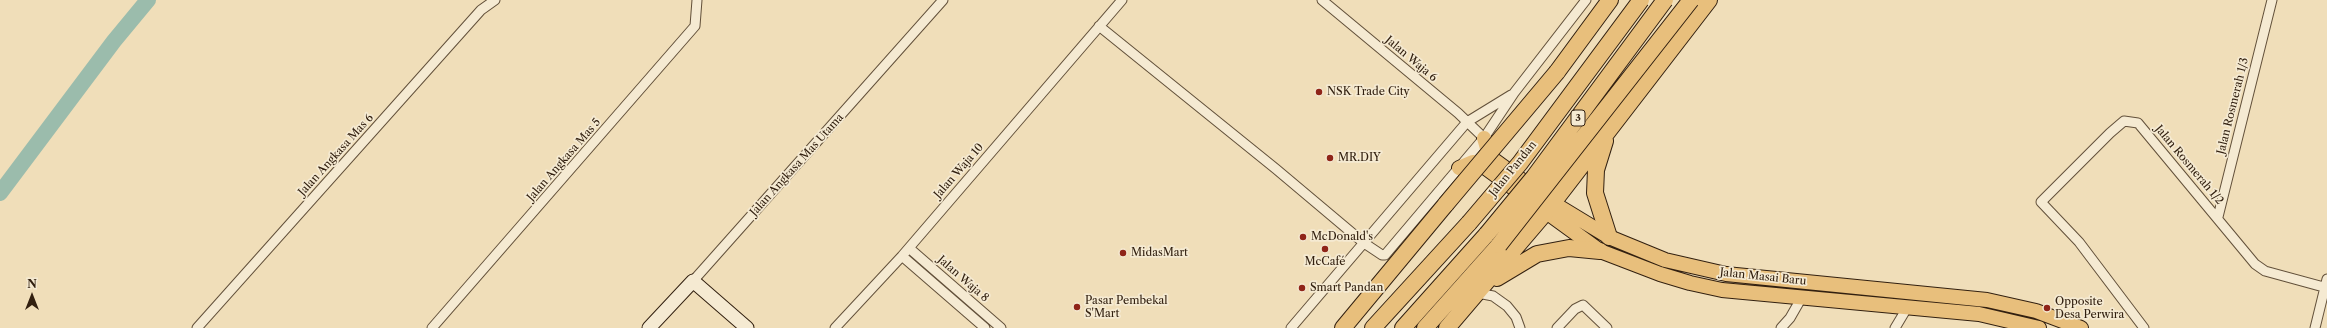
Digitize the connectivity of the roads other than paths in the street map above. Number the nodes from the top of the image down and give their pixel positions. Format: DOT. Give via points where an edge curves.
graph roads {
  1 [pos="495,0"];
  2 [pos="697,0"];
  3 [pos="1122,0"];
  4 [pos="1322,0"];
  5 [pos="1586,0"];
  6 [pos="1610,0"];
  7 [pos="1641,0"];
  8 [pos="1665,0"];
  9 [pos="1691,0"];
  10 [pos="1709,0"];
  11 [pos="2272,0"];
  12 [pos="937,2"];
  13 [pos="1099,26"];
  14 [pos="1514,93"];
  15 [pos="1483,112"];
  16 [pos="1467,122"];
  17 [pos="1610,126"];
  18 [pos="1488,132"];
  19 [pos="1459,168"];
  20 [pos="1549,208"];
  21 [pos="2218,217"];
  22 [pos="1609,236"];
  23 [pos="1364,243"];
  24 [pos="909,248"];
  25 [pos="1600,251"];
  26 [pos="902,256"];
  27 [pos="693,281"];
  28 [pos="2326,285"];
  29 [pos="1481,290"];
  30 [pos="1802,297"];
  31 [pos="1907,308"];
  32 [pos="197,328"];
  33 [pos="432,328"];
  34 [pos="649,328"];
  35 [pos="747,328"];
  36 [pos="835,328"];
  37 [pos="985,328"];
  38 [pos="1001,328"];
  39 [pos="1291,328"];
  40 [pos="1344,328"];
  41 [pos="1373,328"];
  42 [pos="1403,328"];
  43 [pos="1425,328"];
  44 [pos="1447,328"];
  45 [pos="1520,328"];
  46 [pos="1557,328"];
  47 [pos="1607,328"];
  48 [pos="1781,328"];
  49 [pos="1895,328"];
  50 [pos="2039,328"];
  51 [pos="2081,328"];
  52 [pos="2144,328"];
  53 [pos="2315,328"];
  1 -- 32 [label="street, Jalan Angkasa Mas 6" via="481,10"];
  2 -- 33 [label="street, Jalan Angkasa Mas 5" via="695,26"];
  3 -- 13 [label="street"];
  4 -- 16 [label="street, Jalan Waja 6"];
  5 -- 14 [label="street"];
  6 -- 40 [label="highway, bridge" via="1557,72"];
  7 -- 41 [label="highway, Jalan Pandan / 3, bridge" via="1520,163"];
  8 -- 42 [label="highway, Jalan Pandan / 3, bridge" via="1534,177"];
  9 -- 43 [label="highway, bridge" via="1499,245"];
  10 -- 17 [label="highway"];
  11 -- 21 [label="street, Jalan Rosmerah 1/3"];
  12 -- 27 [label="street, Jalan Angkasa Mas Utama"];
  13 -- 23 [label="street" via="1276,168"];
  13 -- 24 [label="street, Jalan Waja 10"];
  14 -- 15 [label="street"];
  14 -- 18 [label="street"];
  15 -- 16 [label="street"];
  15 -- 18 [label="street" via="1490,115"];
  16 -- 18 [label="street, Jalan Waja 6"];
  16 -- 23 [label="street"];
  17 -- 20 [label="highway"];
  17 -- 22 [label="highway" via="1596,170 1595,193"];
  18 -- 19 [label="street"];
  18 -- 20 [label="main road, Jalan Masai Baru" via="1489,155"];
  19 -- 20 [label="main road, Jalan Masai Baru" via="1473,162 1479,163"];
  19 -- 23 [label="street" via="1385,255 1379,255"];
  20 -- 22 [label="main road, Jalan Masai Baru"];
  20 -- 25 [label="main road, Jalan Masai Baru"];
  20 -- 29 [label="highway"];
  21 -- 28 [label="street, Jalan Rosmerah 1/2" via="2255,264 2265,271"];
  21 -- 52 [label="street, Jalan Rosmerah 1/2" via="2138,123 2129,121 2124,121 2110,133 2041,202 2079,242"];
  22 -- 51 [label="main road, Jalan Masai Baru" via="1665,260 1726,274 1987,300 2036,311"];
  23 -- 39 [label="street"];
  24 -- 26 [label="street, Jalan Waja 10"];
  24 -- 38 [label="street, Jalan Waja 8"];
  25 -- 29 [label="highway" via="1569,248 1537,254"];
  25 -- 30 [label="main road, Jalan Masai Baru" via="1690,283 1722,290"];
  26 -- 36 [label="street, Jalan Waja 10"];
  26 -- 37 [label="street, Jalan Waja 8"];
  27 -- 34 [label="street, Jalan Angkasa Mas Utama"];
  27 -- 35 [label="street"];
  28 -- 53 [label="street"];
  29 -- 44 [label="highway"];
  29 -- 45 [label="street" via="1507,306 1516,317"];
  30 -- 31 [label="main road, Jalan Masai Baru"];
  30 -- 48 [label="street"];
  31 -- 49 [label="street"];
  31 -- 50 [label="main road, Jalan Masai Baru" via="1979,314"];
  46 -- 47 [label="street" via="1575,309 1583,305"];
}
